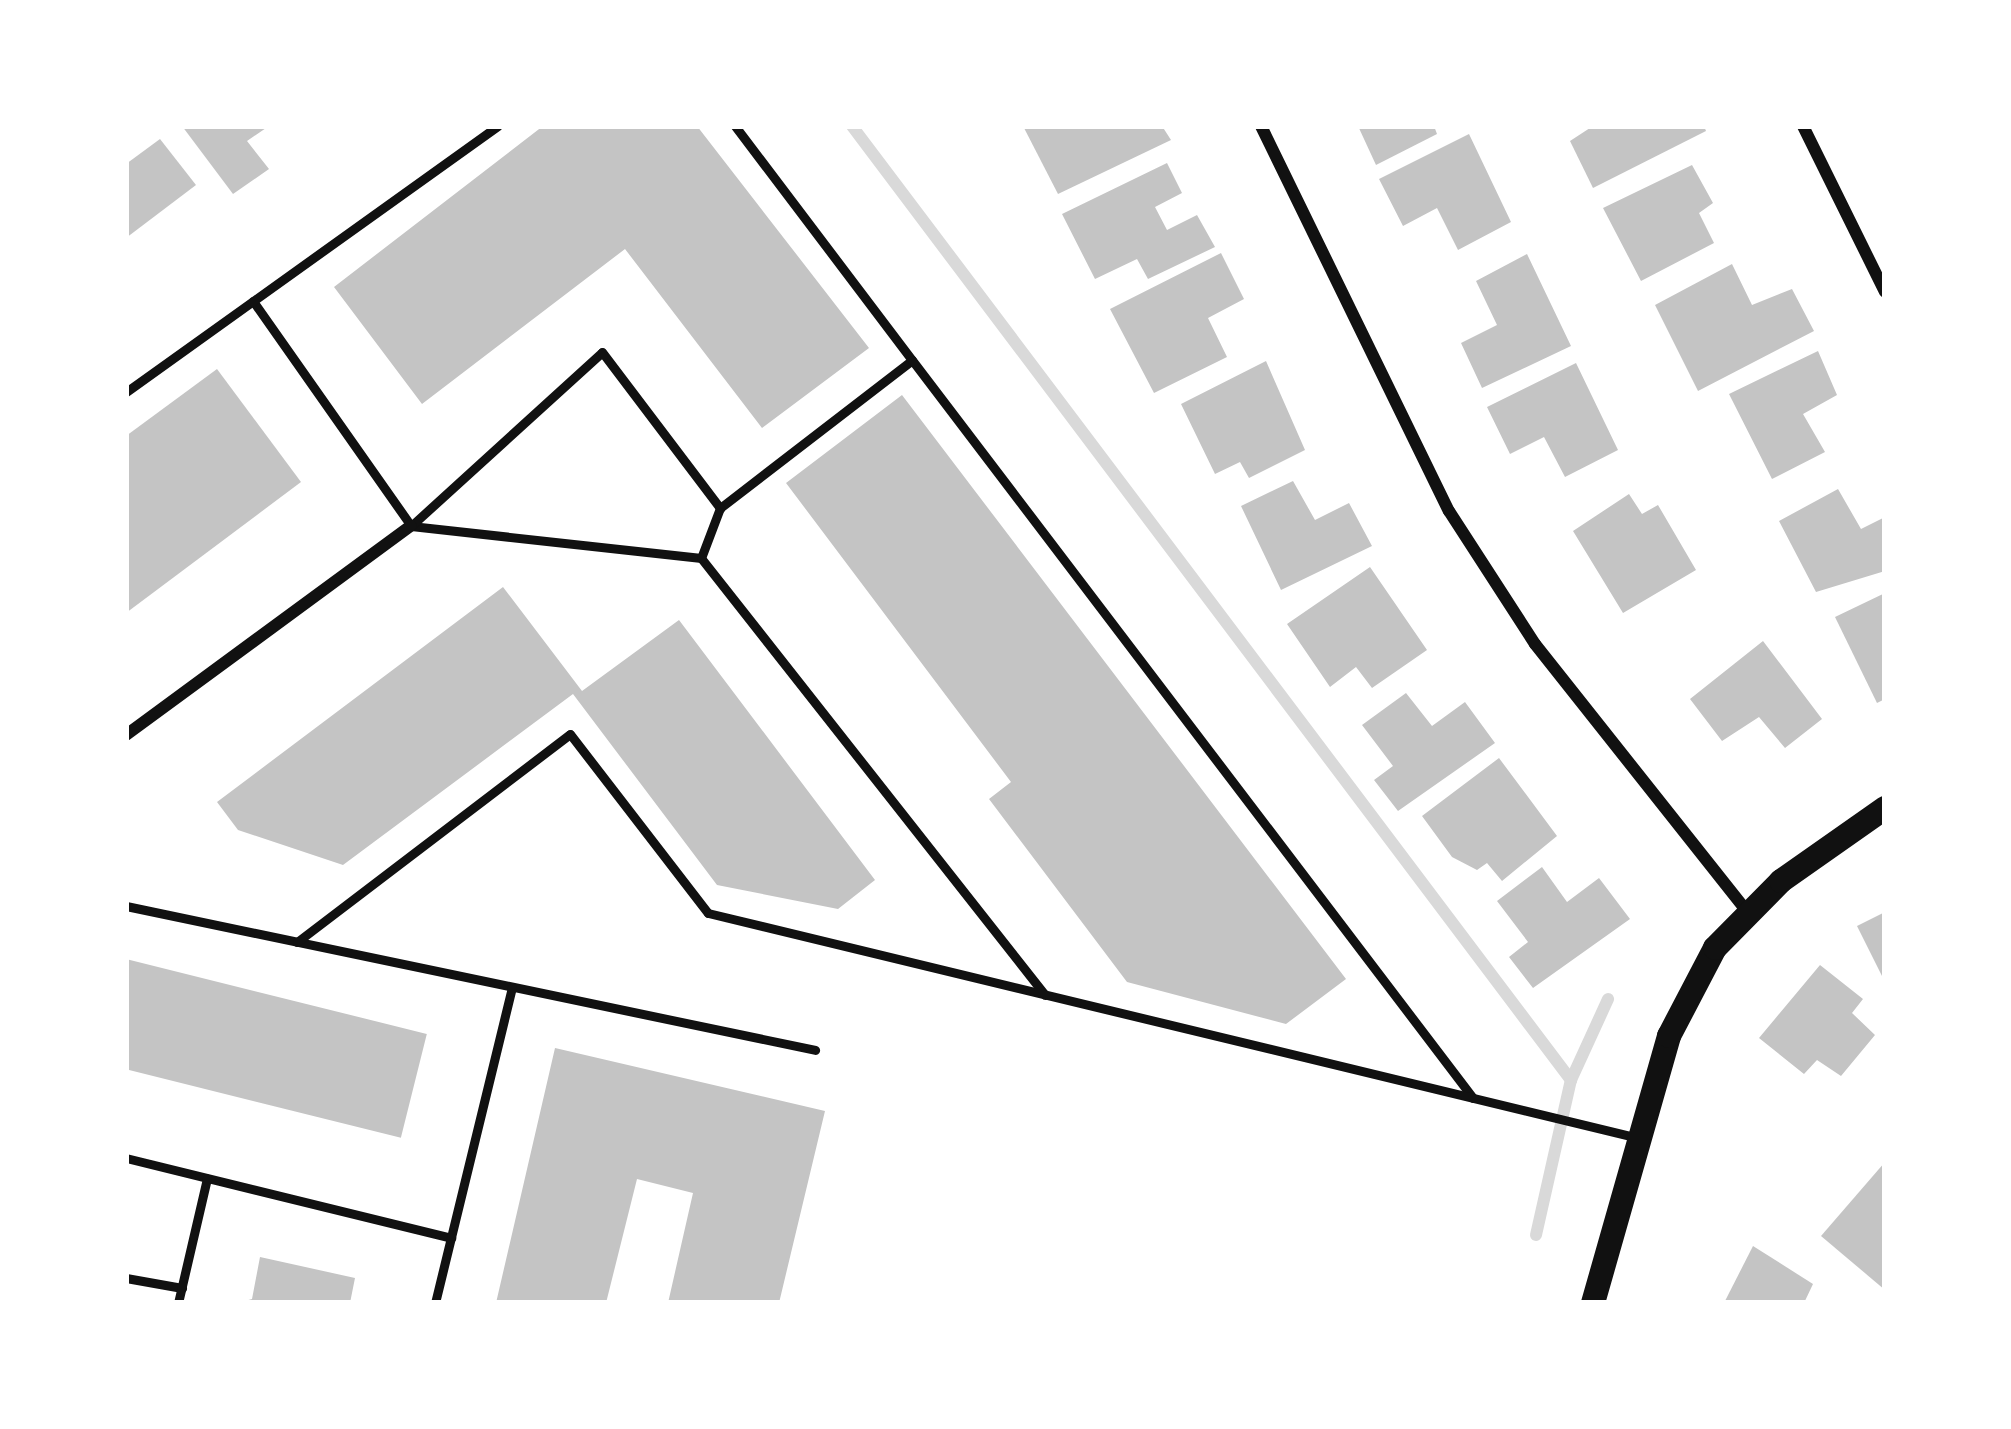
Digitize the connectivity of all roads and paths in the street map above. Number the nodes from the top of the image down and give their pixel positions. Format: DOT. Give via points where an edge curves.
graph roads {
  1 [pos="498,126"];
  2 [pos="735,126"];
  3 [pos="1261,126"];
  4 [pos="1804,126"];
  5 [pos="1885,292"];
  6 [pos="253,301"];
  7 [pos="912,360"];
  8 [pos="126,392"];
  9 [pos="720,508"];
  10 [pos="411,526"];
  11 [pos="701,558"];
  12 [pos="126,735"];
  13 [pos="1885,808"];
  14 [pos="126,906"];
  15 [pos="1748,913"];
  16 [pos="297,942"];
  17 [pos="512,987"];
  18 [pos="1046,995"];
  19 [pos="815,1050"];
  20 [pos="1472,1098"];
  21 [pos="1639,1138"];
  22 [pos="126,1158"];
  23 [pos="207,1178"];
  24 [pos="451,1238"];
  25 [pos="126,1278"];
  26 [pos="182,1288"];
  27 [pos="178,1303"];
  28 [pos="435,1303"];
  29 [pos="1593,1303"];
  1 -- 6 [label="lane"];
  2 -- 7 [label="lane"];
  3 -- 15 [label="street" via="1449,512 1535,644"];
  4 -- 5 [label="street"];
  6 -- 8 [label="lane"];
  6 -- 10 [label="lane"];
  7 -- 9 [label="lane"];
  7 -- 20 [label="lane"];
  9 -- 10 [label="lane" via="602,352"];
  9 -- 11 [label="lane"];
  10 -- 11 [label="lane"];
  10 -- 12 [label="street"];
  11 -- 18 [label="lane"];
  13 -- 15 [label="main road"];
  14 -- 16 [label="lane"];
  15 -- 21 [label="main road" via="1715,948 1669,1036"];
  16 -- 17 [label="lane"];
  16 -- 18 [label="lane" via="570,734 708,913"];
  17 -- 19 [label="lane"];
  17 -- 24 [label="lane"];
  18 -- 20 [label="lane"];
  20 -- 21 [label="lane"];
  21 -- 29 [label="main road"];
  22 -- 23 [label="lane"];
  23 -- 24 [label="lane"];
  23 -- 26 [label="lane"];
  24 -- 28 [label="lane"];
  25 -- 26 [label="lane"];
  26 -- 27 [label="lane"];
}
